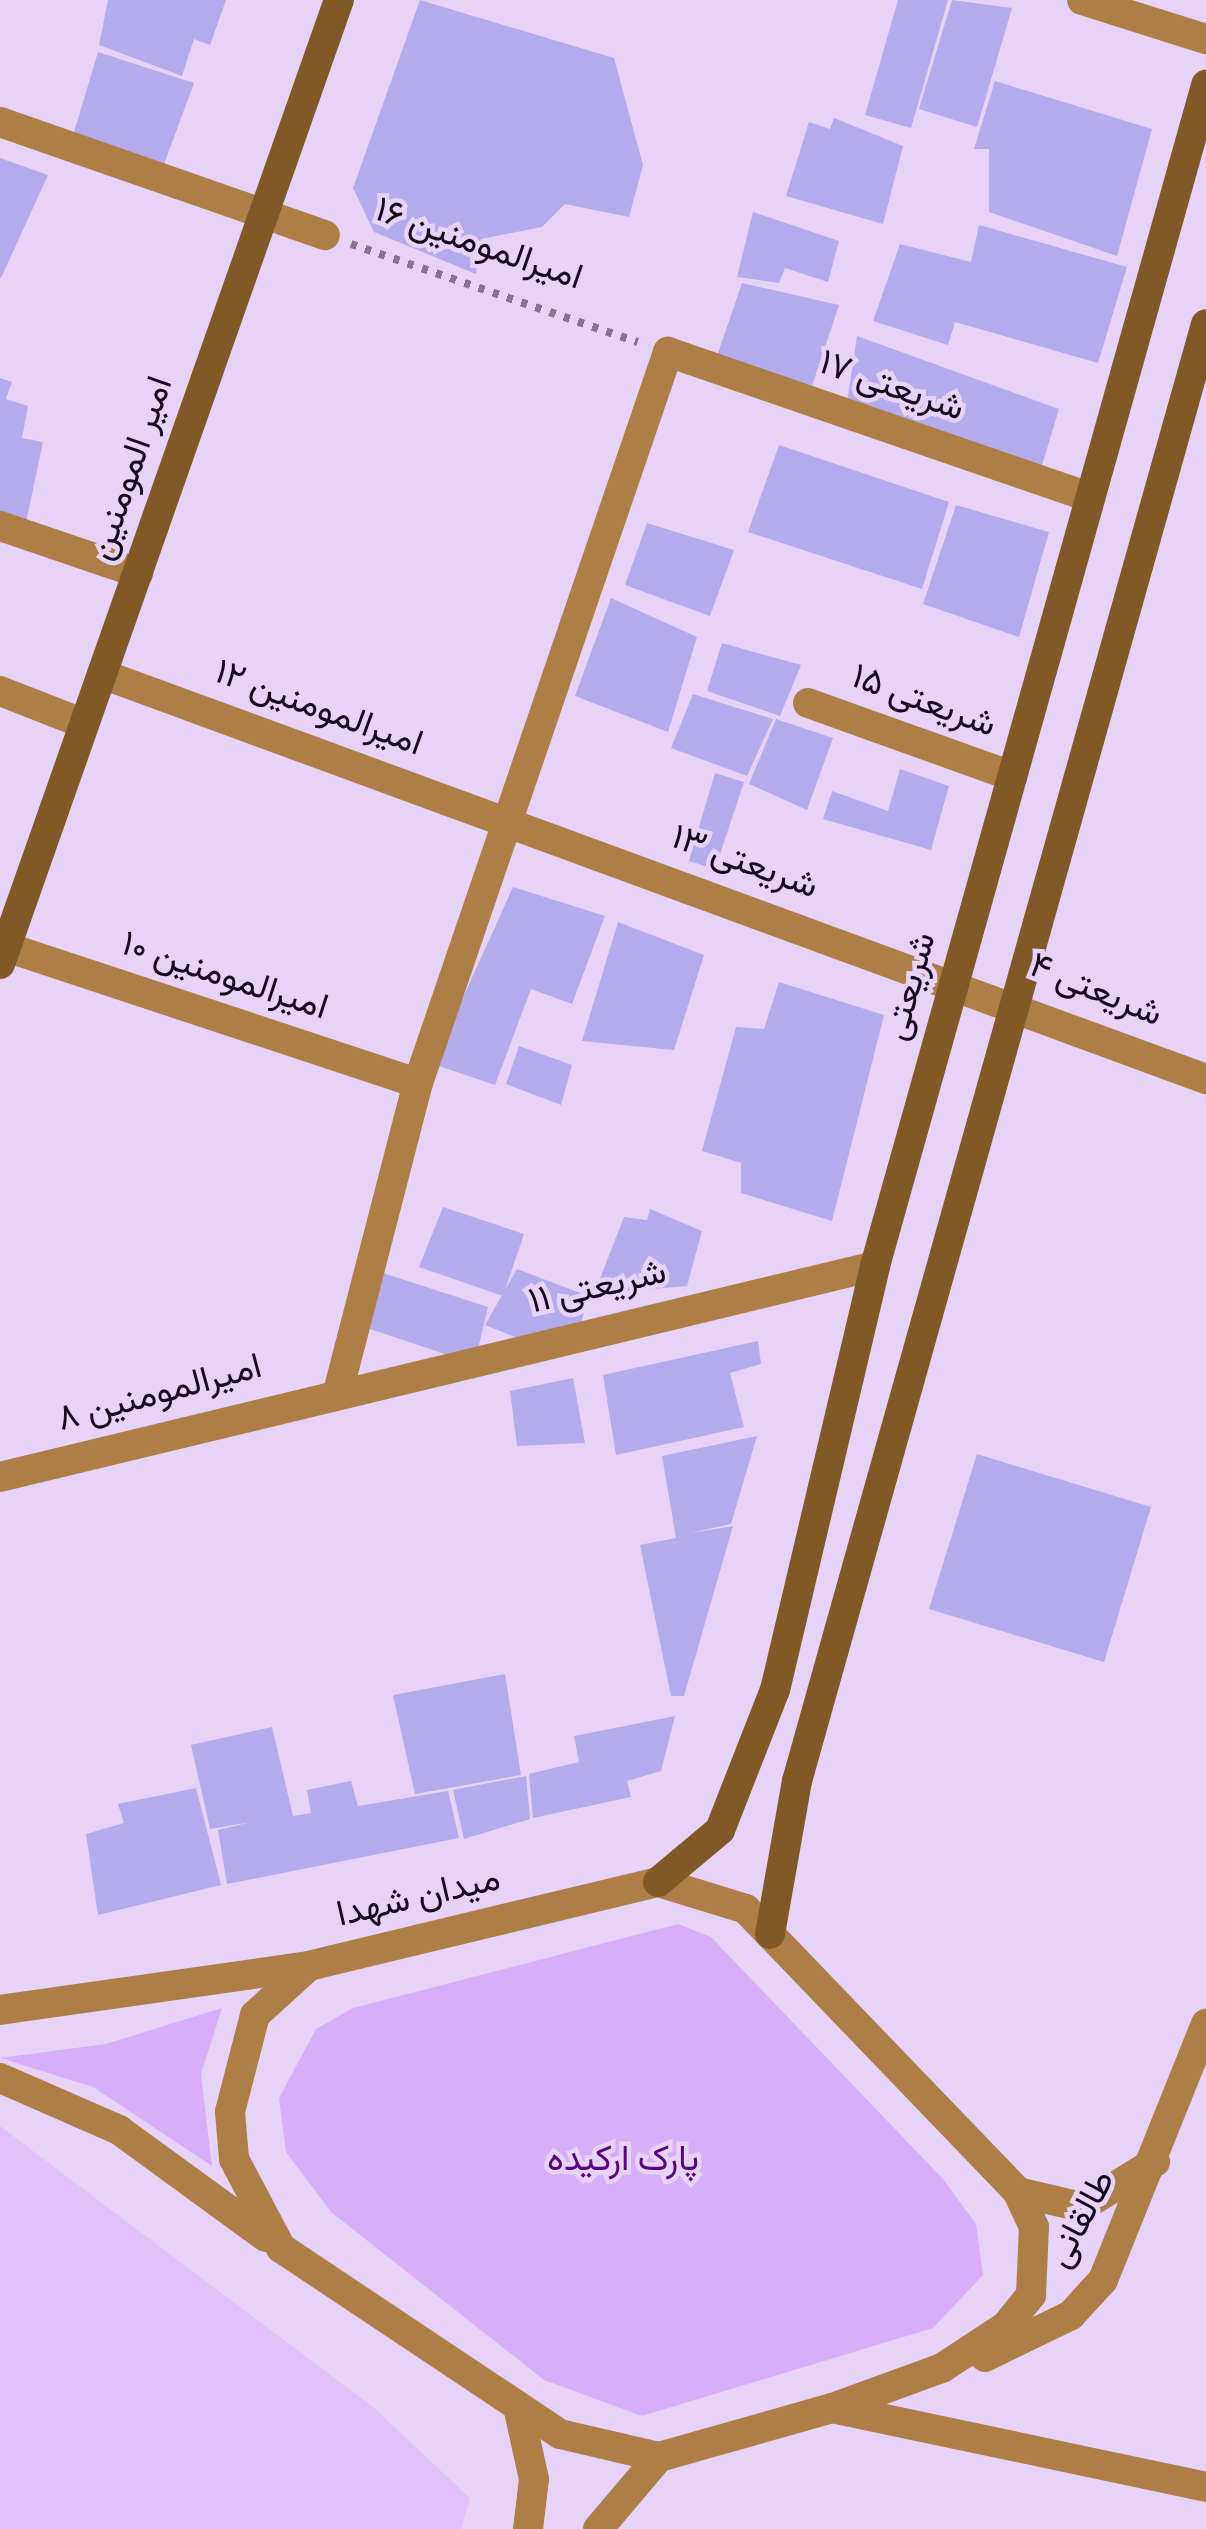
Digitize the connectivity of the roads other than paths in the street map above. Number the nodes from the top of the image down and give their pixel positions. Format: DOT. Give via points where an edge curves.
graph roads {
  1 [pos="339,0"];
  2 [pos="1082,0"];
  3 [pos="1206,39"];
  4 [pos="1206,85"];
  5 [pos="0,122"];
  6 [pos="264,214"];
  7 [pos="325,235"];
  8 [pos="1206,324"];
  9 [pos="1090,497"];
  10 [pos="0,526"];
  11 [pos="138,573"];
  12 [pos="102,674"];
  13 [pos="0,691"];
  14 [pos="808,704"];
  15 [pos="84,724"];
  16 [pos="1012,776"];
  17 [pos="508,820"];
  18 [pos="2,952"];
  19 [pos="954,981"];
  20 [pos="1016,1001"];
  21 [pos="1206,1079"];
  22 [pos="418,1083"];
  23 [pos="874,1265"];
  24 [pos="339,1388"];
  25 [pos="0,1477"];
  26 [pos="748,1774"];
  27 [pos="797,1781"];
  28 [pos="658,1882"];
  29 [pos="770,1934"];
  30 [pos="309,1966"];
  31 [pos="0,2010"];
  32 [pos="1206,2024"];
  33 [pos="0,2078"];
  34 [pos="1155,2162"];
  35 [pos="1018,2192"];
  36 [pos="281,2248"];
  37 [pos="942,2368"];
  38 [pos="832,2408"];
  39 [pos="519,2411"];
  40 [pos="659,2457"];
  41 [pos="1206,2486"];
  42 [pos="527,2529"];
  43 [pos="598,2529"];
  1 -- 6 [label="main road, امیر المومنین"];
  2 -- 3 [label="street"];
  4 -- 9 [label="main road, شریعتی"];
  5 -- 6 [label="street, امیرالمومنین ۱۶"];
  6 -- 7 [label="street, امیرالمومنین ۱۶"];
  6 -- 11 [label="main road, امیر المومنین"];
  8 -- 20 [label="main road"];
  9 -- 16 [label="main road, شریعتی"];
  9 -- 17 [label="street, شریعتی ۱۷" via="668,352"];
  10 -- 11 [label="street"];
  11 -- 12 [label="main road, امیر المومنین"];
  12 -- 15 [label="main road, امیر المومنین"];
  12 -- 17 [label="street, امیرالمومنین ۱۲"];
  13 -- 15 [label="street"];
  14 -- 16 [label="street, شریعتی ۱۵"];
  15 -- 18 [label="main road, امیر المومنین"];
  16 -- 19 [label="main road, شریعتی"];
  17 -- 19 [label="street, شریعتی ۱۳"];
  17 -- 22 [label="street"];
  18 -- 22 [label="street, امیرالمومنین ۱۰"];
  19 -- 20 [label="street, شریعتی ۴"];
  19 -- 23 [label="main road, شریعتی"];
  20 -- 21 [label="street, شریعتی ۴"];
  20 -- 27 [label="main road"];
  22 -- 24 [label="street"];
  23 -- 24 [label="street, شریعتی ۱۱"];
  23 -- 26 [label="main road, شریعتی"];
  24 -- 25 [label="street, امیرالمومنین ۸"];
  26 -- 27 [label="main road"];
  26 -- 28 [label="main road, شریعتی" via="698,1857"];
  27 -- 29 [label="main road"];
  28 -- 29 [label="street, میدان شهدا" via="722,1894"];
  28 -- 30 [label="street, میدان شهدا"];
  29 -- 35 [label="street, میدان شهدا"];
  30 -- 31 [label="street"];
  30 -- 36 [label="street, میدان شهدا" via="255,2015 230,2112 234,2159"];
  32 -- 34 [label="street, طالقانی"];
  33 -- 36 [label="street" via="119,2130"];
  34 -- 35 [label="street" via="1082,2207"];
  34 -- 37 [label="street, طالقانی" via="1122,2246 1071,2314"];
  35 -- 37 [label="street, میدان شهدا" via="1039,2258 1031,2295"];
  36 -- 39 [label="street, میدان شهدا"];
  37 -- 38 [label="street, میدان شهدا"];
  38 -- 40 [label="street, میدان شهدا"];
  38 -- 41 [label="street"];
  39 -- 40 [label="street, میدان شهدا" via="593,2446"];
  39 -- 42 [label="street" via="534,2479"];
  40 -- 43 [label="street"];
}
